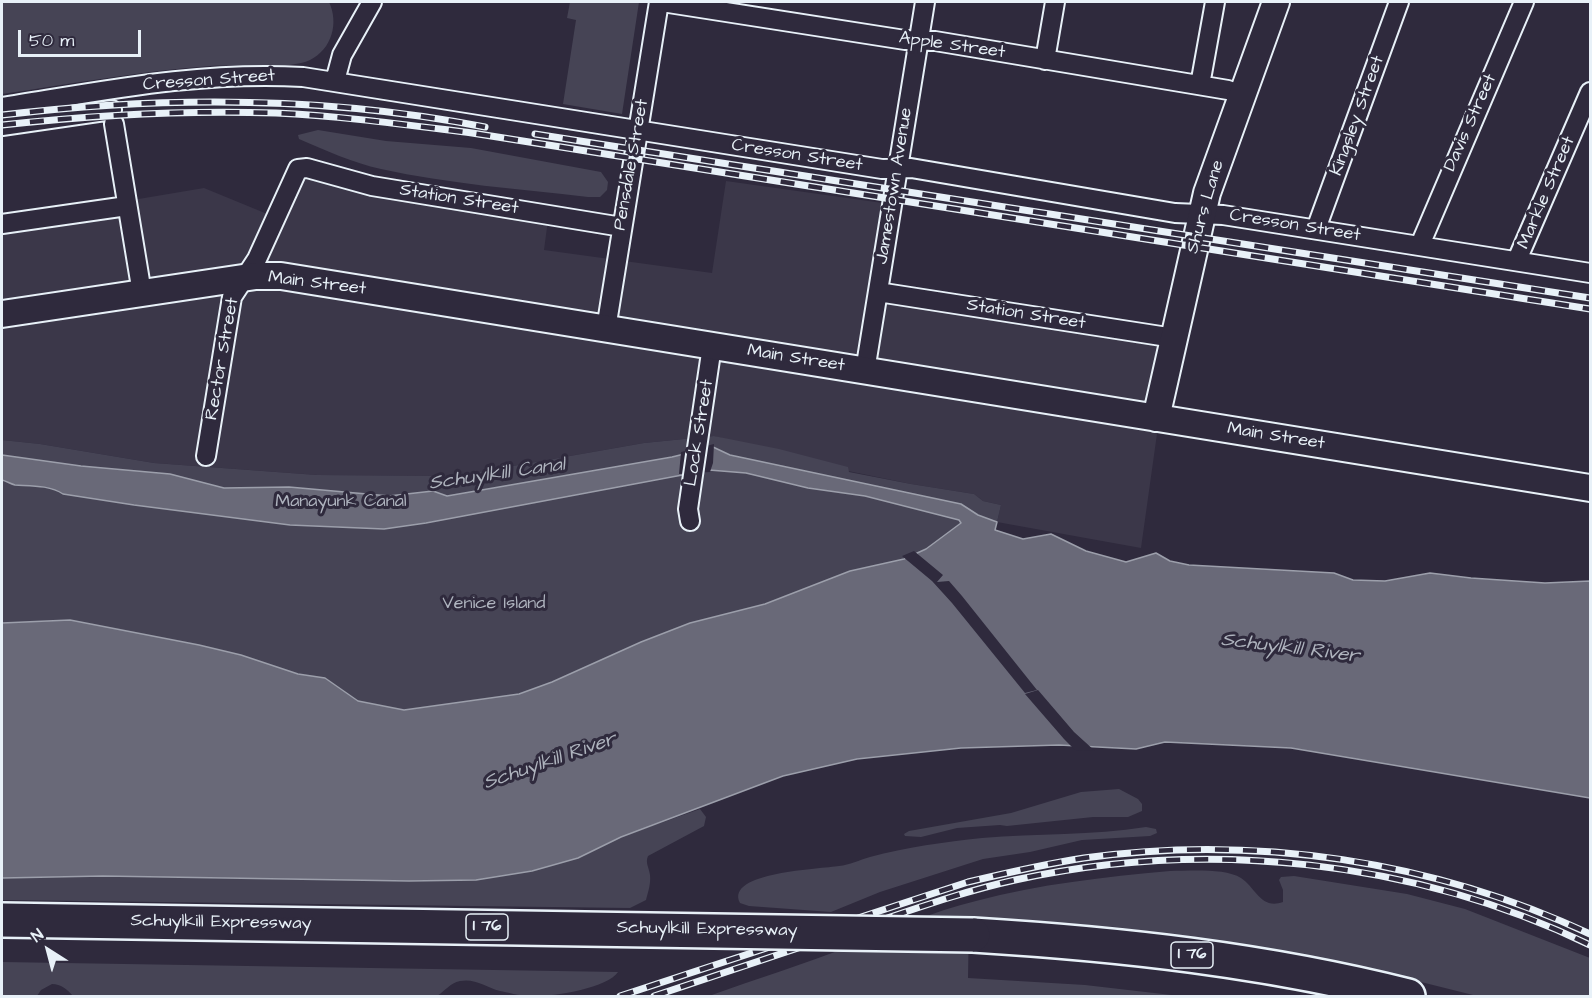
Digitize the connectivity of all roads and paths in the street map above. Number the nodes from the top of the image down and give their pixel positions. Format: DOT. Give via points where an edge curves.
graph roads {
  1 [pos="353,2"];
  2 [pos="660,2"];
  3 [pos="925,2"];
  4 [pos="1054,2"];
  5 [pos="1215,2"];
  6 [pos="1276,2"];
  7 [pos="1399,2"];
  8 [pos="1524,2"];
  9 [pos="368,9"];
  10 [pos="918,40"];
  11 [pos="1045,60"];
  12 [pos="335,81"];
  13 [pos="1200,85"];
  14 [pos="1590,92"];
  15 [pos="1242,95"];
  16 [pos="111,105"];
  17 [pos="2,107"];
  18 [pos="2,126"];
  19 [pos="638,131"];
  20 [pos="898,168"];
  21 [pos="298,169"];
  22 [pos="127,206"];
  23 [pos="1201,215"];
  24 [pos="2,224"];
  25 [pos="622,227"];
  26 [pos="1316,229"];
  27 [pos="1420,245"];
  28 [pos="1517,260"];
  29 [pos="1590,273"];
  30 [pos="243,278"];
  31 [pos="878,292"];
  32 [pos="142,294"];
  33 [pos="2,314"];
  34 [pos="606,329"];
  35 [pos="1174,338"];
  36 [pos="712,346"];
  37 [pos="865,371"];
  38 [pos="1156,418"];
  39 [pos="206,456"];
  40 [pos="1590,488"];
  41 [pos="690,521"];
  42 [pos="2,920"];
  43 [pos="2,942"];
  44 [pos="973,946"];
  45 [pos="1308,996"];
  46 [pos="1408,996"];
  1 -- 9 [label="street"];
  2 -- 10 [label="street, Apple Street"];
  2 -- 19 [label="street, Pensdale Street"];
  3 -- 10 [label="street, Jamestown Avenue"];
  4 -- 11 [label="street"];
  5 -- 13 [label="street"];
  6 -- 15 [label="street, Shurs Lane"];
  7 -- 26 [label="street, Kingsley Street"];
  8 -- 27 [label="street, Davis Street"];
  9 -- 12 [label="street" via="342,55"];
  10 -- 11 [label="street, Apple Street"];
  10 -- 20 [label="street, Jamestown Avenue"];
  11 -- 13 [label="street, Apple Street"];
  12 -- 16 [label="street, Cresson Street" via="283,76 193,78"];
  12 -- 19 [label="street, Cresson Street"];
  13 -- 15 [label="street, Apple Street"];
  14 -- 28 [label="street, Markle Street"];
  15 -- 23 [label="street, Shurs Lane"];
  16 -- 17 [label="street, Cresson Street"];
  16 -- 18 [label="street, Cresson Street"];
  16 -- 22 [label="street"];
  19 -- 20 [label="street, Cresson Street" via="882,169"];
  19 -- 25 [label="street, Pensdale Street"];
  20 -- 23 [label="street, Cresson Street"];
  20 -- 31 [label="street, Jamestown Avenue"];
  21 -- 25 [label="street, Station Street" via="372,186"];
  21 -- 30 [label="street, Rector Street" via="257,259"];
  22 -- 24 [label="street"];
  22 -- 32 [label="street"];
  23 -- 26 [label="street, Cresson Street"];
  23 -- 35 [label="street, Shurs Lane"];
  25 -- 34 [label="street, Pensdale Street"];
  26 -- 27 [label="street, Cresson Street"];
  27 -- 28 [label="street, Cresson Street"];
  28 -- 29 [label="street, Cresson Street"];
  30 -- 32 [label="street, Main Street"];
  30 -- 34 [label="street, Main Street" via="287,277"];
  30 -- 39 [label="street, Rector Street" via="231,304"];
  31 -- 35 [label="street, Station Street"];
  31 -- 37 [label="street, Jamestown Avenue"];
  32 -- 33 [label="street, Main Street"];
  34 -- 36 [label="street, Main Street"];
  35 -- 38 [label="street, Shurs Lane"];
  36 -- 37 [label="street, Main Street"];
  36 -- 41 [label="street, Lock Street" via="688,509"];
  37 -- 38 [label="street, Main Street"];
  38 -- 40 [label="street, Main Street"];
  42 -- 44 [label="highway, Schuylkill Expressway / I 76, bridge"];
  43 -- 44 [label="highway, Schuylkill Expressway / I 76"];
  44 -- 45 [label="highway, Schuylkill Expressway / I 76"];
  44 -- 46 [label="highway, Schuylkill Expressway / I 76" via="1074,942 1166,952 1315,975"];
}
